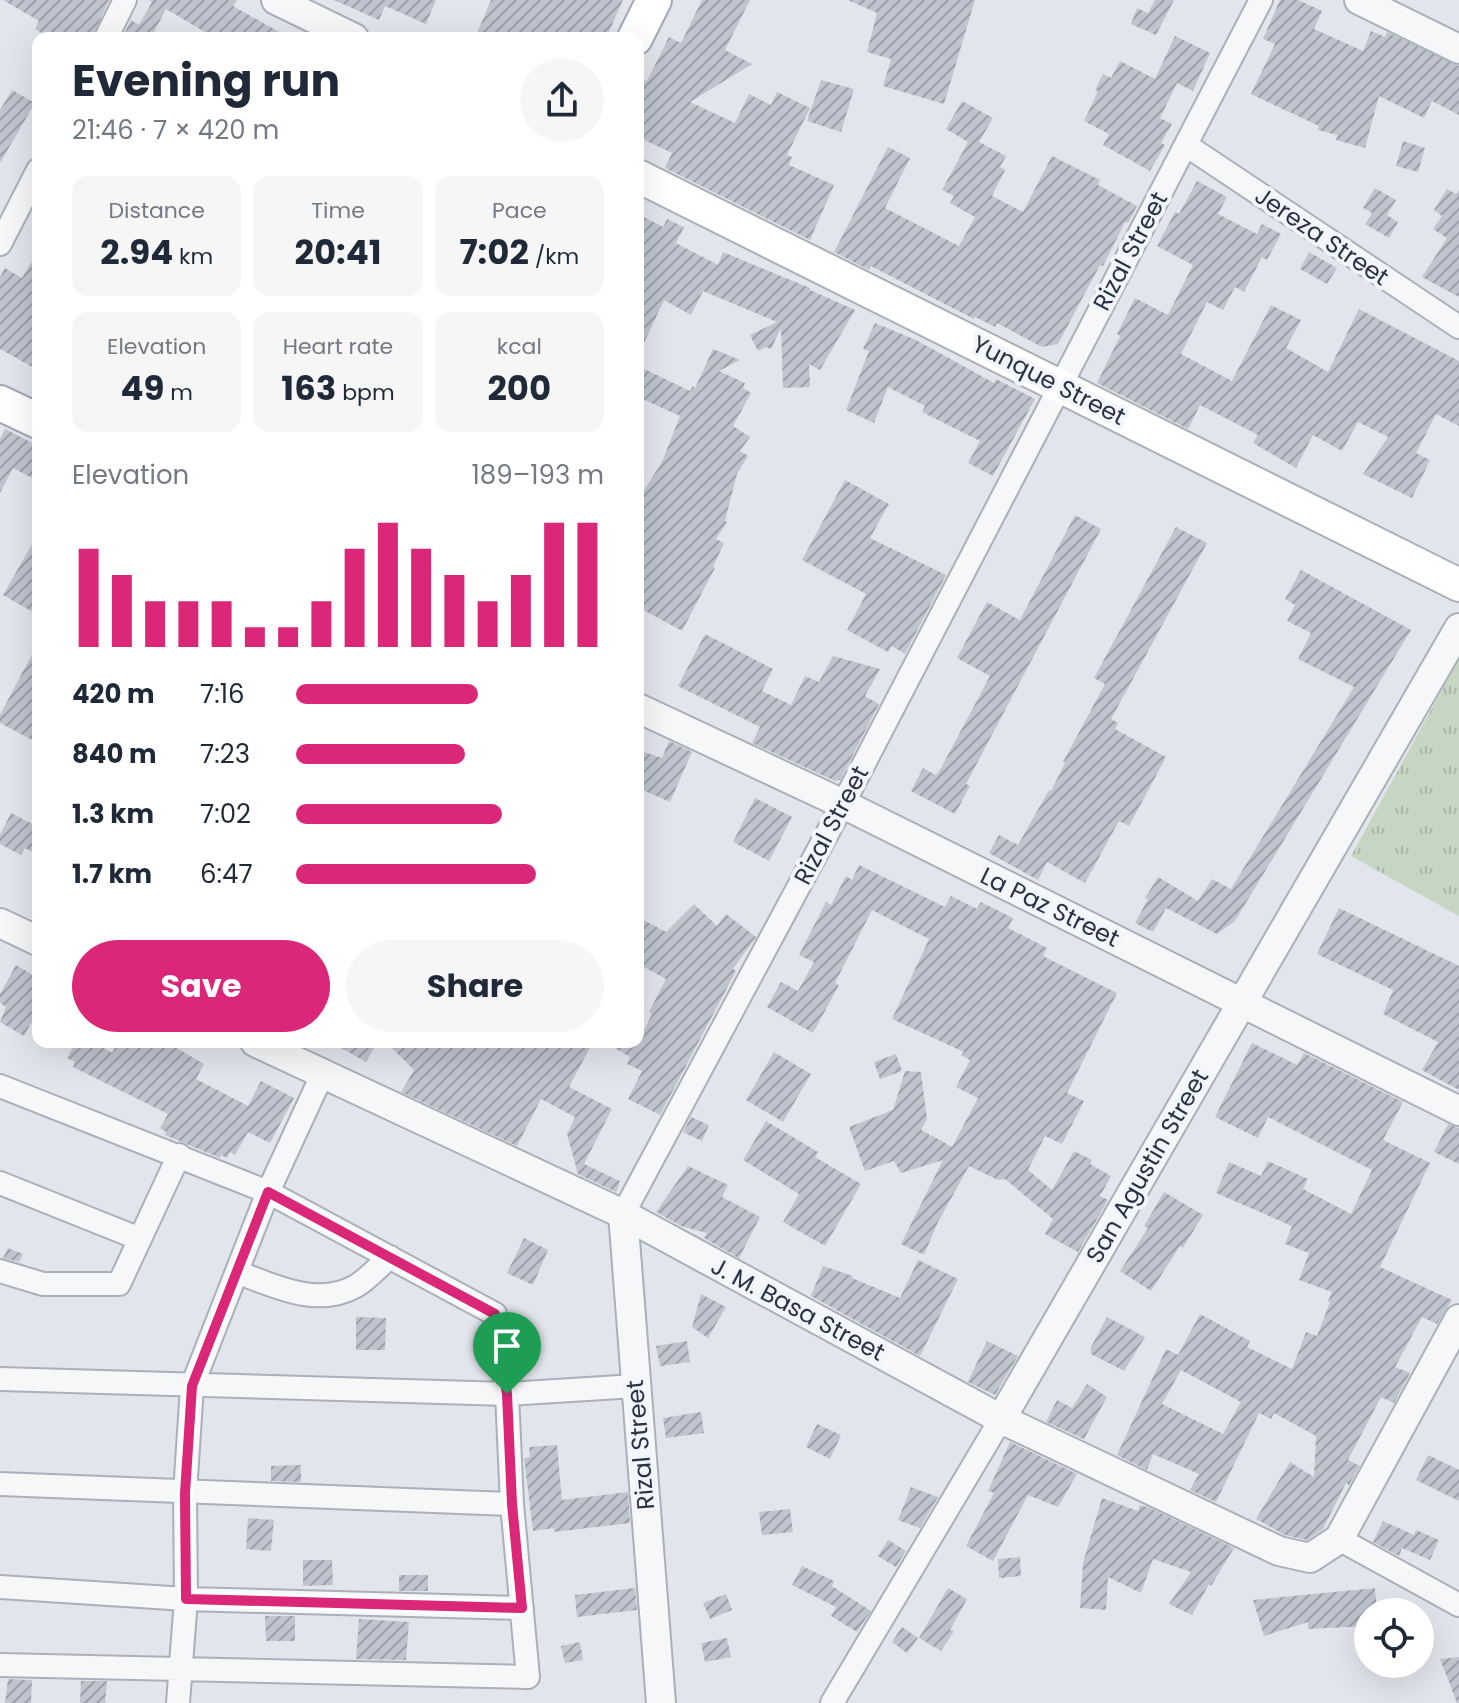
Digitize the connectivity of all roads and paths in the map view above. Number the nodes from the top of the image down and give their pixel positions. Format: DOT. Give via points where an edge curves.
graph roads {
  1 [pos="125,0"];
  2 [pos="276,0"];
  3 [pos="654,0"];
  4 [pos="1261,0"];
  5 [pos="1359,0"];
  6 [pos="109,32"];
  7 [pos="342,32"];
  8 [pos="638,32"];
  9 [pos="1459,49"];
  10 [pos="1186,145"];
  11 [pos="644,179"];
  12 [pos="32,182"];
  13 [pos="0,244"];
  14 [pos="1459,327"];
  15 [pos="1060,385"];
  16 [pos="0,403"];
  17 [pos="32,418"];
  18 [pos="1459,585"];
  19 [pos="1459,628"];
  20 [pos="644,711"];
  21 [pos="843,804"];
  22 [pos="0,923"];
  23 [pos="32,938"];
  24 [pos="1242,1002"];
  25 [pos="268,1048"];
  26 [pos="323,1073"];
  27 [pos="0,1086"];
  28 [pos="1459,1111"];
  29 [pos="179,1155"];
  30 [pos="0,1183"];
  31 [pos="268,1192"];
  32 [pos="623,1214"];
  33 [pos="140,1239"];
  34 [pos="390,1257"];
  35 [pos="0,1271"];
  36 [pos="237,1272"];
  37 [pos="1459,1319"];
  38 [pos="0,1379"];
  39 [pos="192,1386"];
  40 [pos="635,1386"];
  41 [pos="507,1394"];
  42 [pos="1001,1419"];
  43 [pos="0,1484"];
  44 [pos="185,1493"];
  45 [pos="512,1504"];
  46 [pos="1339,1539"];
  47 [pos="0,1587"];
  48 [pos="186,1599"];
  49 [pos="1459,1605"];
  50 [pos="522,1608"];
  51 [pos="0,1665"];
  52 [pos="181,1671"];
  53 [pos="178,1703"];
  54 [pos="661,1703"];
  55 [pos="832,1703"];
  1 -- 6 [label="street"];
  2 -- 7 [label="street"];
  3 -- 8 [label="main road"];
  4 -- 10 [label="street, Rizal Street"];
  5 -- 9 [label="street"];
  10 -- 14 [label="street, Jereza Street"];
  10 -- 15 [label="street, Rizal Street"];
  11 -- 15 [label="main road, Yunque Street"];
  12 -- 13 [label="street"];
  15 -- 18 [label="main road, Yunque Street"];
  15 -- 21 [label="street, Rizal Street"];
  16 -- 17 [label="main road"];
  19 -- 24 [label="street, San Agustin Street"];
  20 -- 21 [label="street, La Paz Street"];
  21 -- 24 [label="street, La Paz Street"];
  21 -- 32 [label="street, Rizal Street"];
  22 -- 23 [label="street"];
  24 -- 28 [label="street, La Paz Street"];
  24 -- 42 [label="street, San Agustin Street"];
  25 -- 26 [label="street, J. M. Basa Street"];
  26 -- 31 [label="street"];
  26 -- 32 [label="street, J. M. Basa Street"];
  27 -- 29 [label="street"];
  29 -- 31 [label="street"];
  29 -- 33 [label="street"];
  30 -- 33 [label="street"];
  31 -- 34 [label="street"];
  31 -- 36 [label="street"];
  32 -- 40 [label="street, Rizal Street"];
  32 -- 42 [label="street, J. M. Basa Street"];
  33 -- 35 [label="street" via="119,1284 43,1284"];
  34 -- 36 [label="street" via="356,1286 320,1296 284,1290"];
  34 -- 41 [label="street" via="495,1314"];
  36 -- 39 [label="street"];
  37 -- 46 [label="street"];
  38 -- 39 [label="street"];
  39 -- 41 [label="street"];
  39 -- 44 [label="street"];
  40 -- 41 [label="street"];
  40 -- 54 [label="street, Rizal Street"];
  41 -- 45 [label="street"];
  42 -- 46 [label="street, J. M. Basa Street" via="1279,1551 1310,1558"];
  42 -- 55 [label="street, San Agustin Street"];
  43 -- 44 [label="street"];
  44 -- 45 [label="street"];
  44 -- 48 [label="street"];
  45 -- 50 [label="street"];
  46 -- 49 [label="street"];
  47 -- 48 [label="street"];
  48 -- 50 [label="street"];
  48 -- 52 [label="street"];
  50 -- 52 [label="street" via="528,1677"];
  51 -- 52 [label="street"];
  52 -- 53 [label="street"];
}
